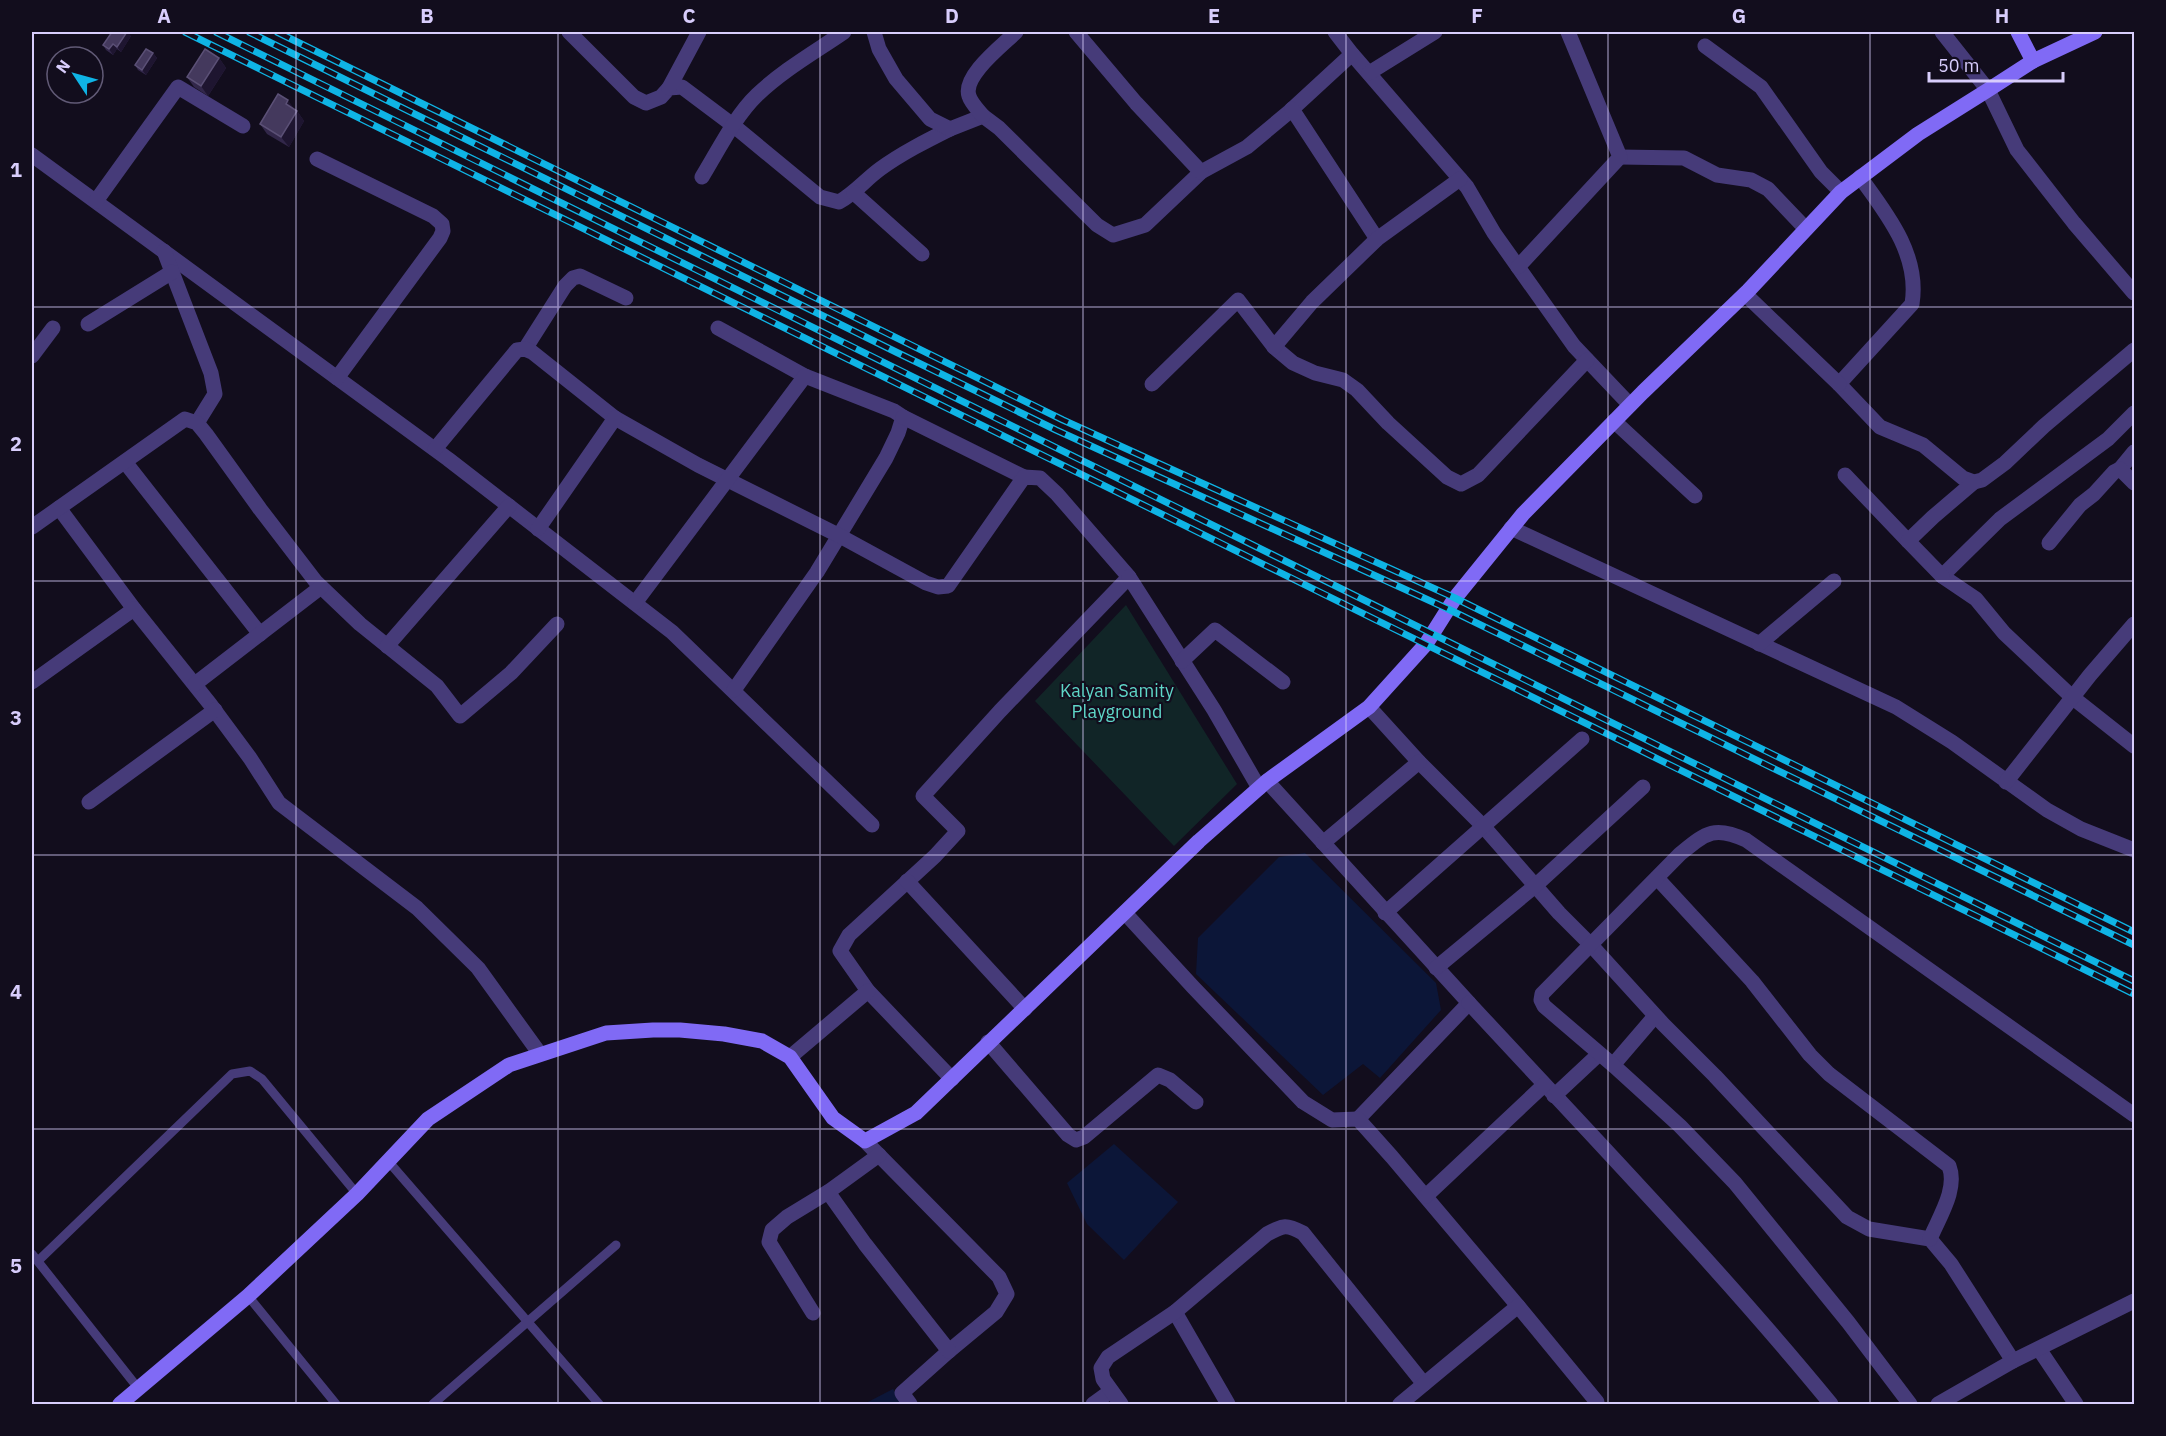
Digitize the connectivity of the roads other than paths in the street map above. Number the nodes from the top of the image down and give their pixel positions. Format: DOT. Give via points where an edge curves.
graph roads {
  1 [pos="569,32"];
  2 [pos="699,32"];
  3 [pos="844,32"];
  4 [pos="874,32"];
  5 [pos="1016,32"];
  6 [pos="1076,32"];
  7 [pos="1335,32"];
  8 [pos="1435,32"];
  9 [pos="1568,32"];
  10 [pos="1942,32"];
  11 [pos="2018,32"];
  12 [pos="2095,32"];
  13 [pos="1705,46"];
  14 [pos="1352,54"];
  15 [pos="2033,62"];
  16 [pos="1369,73"];
  17 [pos="669,88"];
  18 [pos="1988,90"];
  19 [pos="1292,109"];
  20 [pos="983,116"];
  21 [pos="243,126"];
  22 [pos="734,126"];
  23 [pos="950,129"];
  24 [pos="32,155"];
  25 [pos="1620,157"];
  26 [pos="317,159"];
  27 [pos="1201,172"];
  28 [pos="702,177"];
  29 [pos="1860,177"];
  30 [pos="1460,179"];
  31 [pos="1841,192"];
  32 [pos="854,193"];
  33 [pos="96,201"];
  34 [pos="1806,229"];
  35 [pos="1377,239"];
  36 [pos="164,251"];
  37 [pos="922,254"];
  38 [pos="1518,267"];
  39 [pos="172,272"];
  40 [pos="2132,284"];
  41 [pos="1745,294"];
  42 [pos="627,298"];
  43 [pos="88,324"];
  44 [pos="53,328"];
  45 [pos="718,328"];
  46 [pos="1274,347"];
  47 [pos="525,349"];
  48 [pos="2134,350"];
  49 [pos="32,356"];
  50 [pos="1587,360"];
  51 [pos="806,376"];
  52 [pos="337,378"];
  53 [pos="1152,384"];
  54 [pos="1839,384"];
  55 [pos="1630,405"];
  56 [pos="2134,413"];
  57 [pos="903,417"];
  58 [pos="615,418"];
  59 [pos="1614,421"];
  60 [pos="197,423"];
  61 [pos="435,450"];
  62 [pos="2134,452"];
  63 [pos="125,462"];
  64 [pos="2120,469"];
  65 [pos="1845,475"];
  66 [pos="1024,477"];
  67 [pos="727,481"];
  68 [pos="1974,482"];
  69 [pos="2134,483"];
  70 [pos="1695,496"];
  71 [pos="508,506"];
  72 [pos="59,508"];
  73 [pos="32,525"];
  74 [pos="1511,528"];
  75 [pos="538,529"];
  76 [pos="838,535"];
  77 [pos="1908,541"];
  78 [pos="2049,543"];
  79 [pos="1942,576"];
  80 [pos="1129,577"];
  81 [pos="1834,581"];
  82 [pos="321,587"];
  83 [pos="635,603"];
  84 [pos="134,609"];
  85 [pos="557,624"];
  86 [pos="2134,624"];
  87 [pos="260,634"];
  88 [pos="1759,644"];
  89 [pos="387,646"];
  90 [pos="1182,661"];
  91 [pos="32,682"];
  92 [pos="1283,682"];
  93 [pos="195,684"];
  94 [pos="734,690"];
  95 [pos="2072,697"];
  96 [pos="1369,707"];
  97 [pos="215,710"];
  98 [pos="1582,739"];
  99 [pos="2134,746"];
  100 [pos="1419,762"];
  101 [pos="2006,782"];
  102 [pos="1263,785"];
  103 [pos="1643,787"];
  104 [pos="89,802"];
  105 [pos="872,825"];
  106 [pos="1483,826"];
  107 [pos="1323,843"];
  108 [pos="2134,850"];
  109 [pos="1657,878"];
  110 [pos="907,881"];
  111 [pos="1535,886"];
  112 [pos="1125,913"];
  113 [pos="1385,913"];
  114 [pos="1591,945"];
  115 [pos="1436,968"];
  116 [pos="868,991"];
  117 [pos="1469,1003"];
  118 [pos="1025,1009"];
  119 [pos="1655,1016"];
  120 [pos="988,1042"];
  121 [pos="540,1054"];
  122 [pos="1599,1054"];
  123 [pos="790,1057"];
  124 [pos="1613,1065"];
  125 [pos="952,1079"];
  126 [pos="1549,1090"];
  127 [pos="1196,1102"];
  128 [pos="2134,1115"];
  129 [pos="1358,1119"];
  130 [pos="865,1141"];
  131 [pos="879,1155"];
  132 [pos="388,1161"];
  133 [pos="828,1192"];
  134 [pos="357,1194"];
  135 [pos="1426,1196"];
  136 [pos="1930,1239"];
  137 [pos="616,1245"];
  138 [pos="34,1258"];
  139 [pos="248,1296"];
  140 [pos="2134,1301"];
  141 [pos="1518,1306"];
  142 [pos="1175,1312"];
  143 [pos="813,1313"];
  144 [pos="529,1321"];
  145 [pos="2039,1349"];
  146 [pos="949,1351"];
  147 [pos="2013,1361"];
  148 [pos="1424,1384"];
  149 [pos="138,1388"];
  150 [pos="1112,1391"];
  151 [pos="120,1404"];
  152 [pos="336,1404"];
  153 [pos="433,1404"];
  154 [pos="599,1404"];
  155 [pos="910,1404"];
  156 [pos="1093,1404"];
  157 [pos="1121,1404"];
  158 [pos="1228,1404"];
  159 [pos="1400,1404"];
  160 [pos="1597,1404"];
  161 [pos="1831,1404"];
  162 [pos="1910,1404"];
  163 [pos="1938,1404"];
  164 [pos="2076,1404"];
  1 -- 17 [label="street" via="634,97 646,103 661,97"];
  2 -- 17 [label="street"];
  3 -- 22 [label="street" via="779,75 755,97"];
  4 -- 23 [label="street" via="896,79 930,119"];
  5 -- 20 [label="street" via="969,83 969,96"];
  6 -- 27 [label="street"];
  7 -- 14 [label="street"];
  8 -- 16 [label="street"];
  9 -- 25 [label="street"];
  10 -- 18 [label="street"];
  11 -- 15 [label="street"];
  12 -- 15 [label="street"];
  13 -- 31 [label="street" via="1761,87 1821,172"];
  14 -- 16 [label="street"];
  14 -- 19 [label="street"];
  15 -- 18 [label="street"];
  16 -- 30 [label="street"];
  17 -- 22 [label="street" via="682,87"];
  18 -- 29 [label="street"];
  18 -- 40 [label="street" via="2017,150 2074,223"];
  19 -- 27 [label="street" via="1247,147"];
  19 -- 35 [label="street"];
  20 -- 23 [label="street"];
  20 -- 27 [label="street" via="1097,225 1113,235 1145,225"];
  21 -- 33 [label="street" via="178,87"];
  22 -- 28 [label="street"];
  22 -- 32 [label="street" via="820,197 839,202"];
  23 -- 32 [label="street" via="907,151"];
  24 -- 33 [label="street"];
  25 -- 34 [label="street" via="1684,158 1717,175 1751,180 1768,189"];
  25 -- 38 [label="street"];
  26 -- 52 [label="street" via="433,216 442,224 443,231"];
  29 -- 31 [label="street"];
  29 -- 54 [label="street" via="1900,237 1915,290 1912,304"];
  30 -- 35 [label="street"];
  30 -- 38 [label="street"];
  31 -- 34 [label="street"];
  32 -- 37 [label="street"];
  33 -- 36 [label="street"];
  34 -- 41 [label="street"];
  35 -- 46 [label="street" via="1312,302"];
  36 -- 39 [label="street"];
  36 -- 52 [label="street"];
  38 -- 50 [label="street"];
  39 -- 43 [label="street"];
  39 -- 60 [label="street" via="215,388 209,407"];
  41 -- 54 [label="street"];
  41 -- 55 [label="street"];
  42 -- 47 [label="street" via="580,276 573,278"];
  44 -- 49 [label="street"];
  45 -- 51 [label="street"];
  46 -- 50 [label="street" via="1293,363 1350,385 1447,477 1461,484 1478,475"];
  46 -- 53 [label="street" via="1238,300"];
  47 -- 58 [label="street"];
  47 -- 61 [label="street" via="517,350"];
  48 -- 68 [label="street" via="2005,463"];
  50 -- 55 [label="street"];
  51 -- 57 [label="street"];
  51 -- 67 [label="street"];
  52 -- 61 [label="street"];
  54 -- 68 [label="street" via="1880,427 1923,446 1963,478"];
  55 -- 59 [label="street"];
  56 -- 79 [label="street" via="2108,439 2000,519"];
  57 -- 66 [label="street"];
  57 -- 76 [label="street" via="886,458"];
  58 -- 67 [label="street"];
  58 -- 75 [label="street"];
  59 -- 70 [label="street"];
  59 -- 74 [label="street"];
  60 -- 63 [label="street" via="185,419"];
  60 -- 82 [label="street"];
  61 -- 71 [label="street"];
  62 -- 64 [label="street"];
  63 -- 72 [label="street"];
  63 -- 87 [label="street"];
  64 -- 69 [label="street"];
  64 -- 78 [label="street" via="2080,505"];
  65 -- 77 [label="street"];
  66 -- 76 [label="street" via="948,586 926,583"];
  66 -- 80 [label="street" via="1040,478"];
  67 -- 76 [label="street"];
  67 -- 83 [label="street"];
  68 -- 77 [label="street"];
  71 -- 75 [label="street"];
  71 -- 89 [label="street"];
  72 -- 73 [label="street"];
  72 -- 84 [label="street"];
  74 -- 88 [label="street"];
  74 -- 96 [label="street" via="1455,598 1426,644"];
  75 -- 83 [label="street"];
  76 -- 94 [label="street" via="817,572"];
  77 -- 79 [label="street"];
  79 -- 95 [label="street" via="1976,599 2004,633"];
  80 -- 90 [label="street"];
  80 -- 110 [label="street" via="923,796 958,831"];
  81 -- 88 [label="street"];
  82 -- 87 [label="street"];
  82 -- 89 [label="street"];
  83 -- 94 [label="street"];
  84 -- 91 [label="street"];
  84 -- 93 [label="street"];
  85 -- 89 [label="street" via="511,673 460,716 437,686"];
  86 -- 95 [label="street"];
  87 -- 93 [label="street"];
  88 -- 101 [label="street" via="1896,707"];
  90 -- 92 [label="street" via="1215,630"];
  90 -- 102 [label="street"];
  93 -- 97 [label="street"];
  94 -- 105 [label="street"];
  95 -- 99 [label="street"];
  95 -- 101 [label="street"];
  96 -- 100 [label="street"];
  96 -- 102 [label="street"];
  97 -- 104 [label="street"];
  97 -- 121 [label="street" via="279,803 425,916 478,968"];
  98 -- 106 [label="street"];
  100 -- 106 [label="street"];
  100 -- 107 [label="street"];
  101 -- 108 [label="street" via="2080,829"];
  102 -- 107 [label="street"];
  102 -- 112 [label="street"];
  103 -- 111 [label="street"];
  106 -- 111 [label="street"];
  106 -- 113 [label="street"];
  107 -- 113 [label="street"];
  109 -- 114 [label="street"];
  109 -- 128 [label="street" via="1680,854 1712,832 1729,832 1746,840"];
  109 -- 136 [label="street" via="1752,981 1823,1068 1949,1166 1952,1187"];
  110 -- 116 [label="street" via="849,935 840,951"];
  110 -- 118 [label="street"];
  111 -- 114 [label="street"];
  111 -- 115 [label="street"];
  112 -- 118 [label="street"];
  112 -- 129 [label="street" via="1303,1102 1332,1120"];
  113 -- 115 [label="street"];
  114 -- 119 [label="street"];
  114 -- 122 [label="street" via="1542,994 1541,1000"];
  115 -- 117 [label="street"];
  116 -- 123 [label="street"];
  116 -- 125 [label="street"];
  117 -- 126 [label="street"];
  117 -- 129 [label="street"];
  118 -- 120 [label="street"];
  119 -- 124 [label="street"];
  119 -- 136 [label="street" via="1847,1217 1869,1229"];
  120 -- 125 [label="street"];
  120 -- 127 [label="street" via="1068,1135 1077,1140 1158,1075"];
  121 -- 123 [label="street" via="606,1034 653,1030 724,1034 762,1041"];
  121 -- 132 [label="street" via="509,1065 428,1119"];
  122 -- 124 [label="street"];
  122 -- 126 [label="street"];
  123 -- 130 [label="street" via="832,1118"];
  124 -- 162 [label="street" via="1735,1183"];
  125 -- 130 [label="street" via="916,1113"];
  126 -- 135 [label="street"];
  126 -- 161 [label="street" via="1746,1304"];
  129 -- 135 [label="street"];
  130 -- 131 [label="street"];
  131 -- 133 [label="street"];
  131 -- 146 [label="street" via="999,1277 1007,1294 996,1312"];
  132 -- 134 [label="street"];
  132 -- 144 [label="lane"];
  133 -- 143 [label="street" via="787,1217 772,1230 769,1242"];
  133 -- 146 [label="street"];
  134 -- 138 [label="lane" via="262,1079 250,1071 232,1074"];
  134 -- 139 [label="street"];
  135 -- 141 [label="street"];
  136 -- 147 [label="street" via="1951,1264"];
  137 -- 144 [label="lane"];
  138 -- 149 [label="lane"];
  139 -- 149 [label="street"];
  139 -- 152 [label="lane"];
  140 -- 145 [label="street"];
  141 -- 148 [label="street"];
  141 -- 160 [label="street"];
  142 -- 148 [label="street" via="1267,1234 1283,1226 1292,1227 1303,1233"];
  142 -- 150 [label="street" via="1108,1358 1101,1368"];
  142 -- 158 [label="street"];
  144 -- 153 [label="lane"];
  144 -- 154 [label="lane"];
  145 -- 147 [label="street"];
  145 -- 164 [label="street"];
  146 -- 155 [label="street" via="902,1393"];
  147 -- 163 [label="street"];
  148 -- 159 [label="street"];
  149 -- 151 [label="street"];
  150 -- 156 [label="street"];
  150 -- 157 [label="street"];
}
